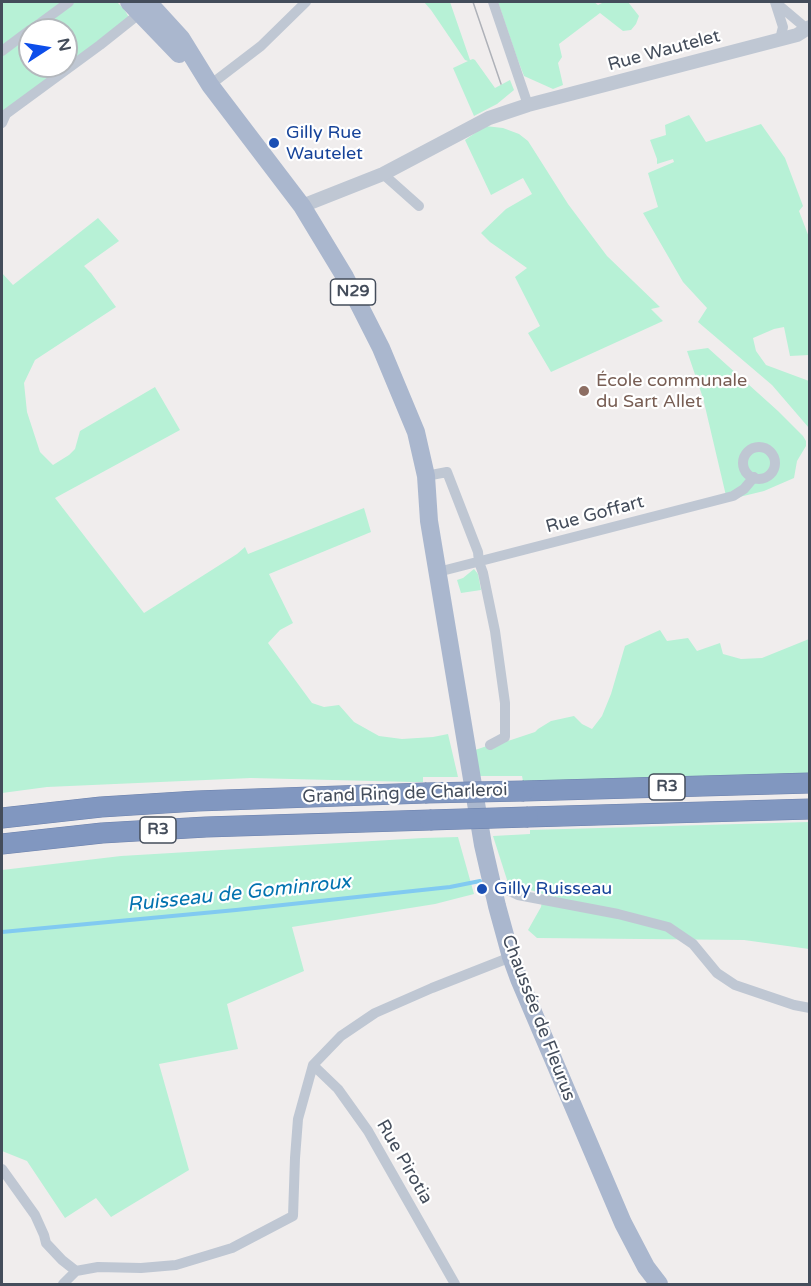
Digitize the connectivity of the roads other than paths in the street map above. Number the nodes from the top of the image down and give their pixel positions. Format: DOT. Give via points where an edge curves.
graph roads {
  1 [pos="69,2"];
  2 [pos="306,2"];
  3 [pos="492,2"];
  4 [pos="775,2"];
  5 [pos="142,5"];
  6 [pos="47,18"];
  7 [pos="806,32"];
  8 [pos="18,39"];
  9 [pos="780,39"];
  10 [pos="2,51"];
  11 [pos="210,85"];
  12 [pos="528,105"];
  13 [pos="2,123"];
  14 [pos="383,174"];
  15 [pos="302,206"];
  16 [pos="419,206"];
  17 [pos="394,382"];
  18 [pos="426,476"];
  19 [pos="754,477"];
  20 [pos="429,521"];
  21 [pos="479,562"];
  22 [pos="438,572"];
  23 [pos="490,745"];
  24 [pos="810,783"];
  25 [pos="810,809"];
  26 [pos="4,817"];
  27 [pos="2,844"];
  28 [pos="492,883"];
  29 [pos="511,957"];
  30 [pos="810,1008"];
  31 [pos="313,1065"];
  32 [pos="2,1169"];
  33 [pos="76,1271"];
  34 [pos="63,1284"];
  35 [pos="455,1284"];
  36 [pos="659,1284"];
  1 -- 6 [label="street"];
  2 -- 11 [label="street" via="261,46"];
  3 -- 12 [label="street"];
  4 -- 7 [label="street"];
  4 -- 9 [label="street" via="783,27"];
  5 -- 11 [label="main road, Chaussée de Fleurus / N29" via="181,38"];
  5 -- 13 [label="street" via="100,45 6,114"];
  7 -- 9 [label="street, Rue Wautelet"];
  8 -- 10 [label="street"];
  9 -- 12 [label="street, Rue Wautelet"];
  11 -- 15 [label="main road, Chaussée de Fleurus / N29"];
  12 -- 14 [label="street, Rue Wautelet" via="489,118"];
  14 -- 15 [label="street"];
  14 -- 16 [label="street"];
  15 -- 17 [label="main road, Chaussée de Fleurus / N29" via="345,277"];
  17 -- 18 [label="main road, Chaussée de Fleurus / N29" via="417,432"];
  17 -- 20 [label="main road, Chaussée de Fleurus / N29" via="413,470"];
  18 -- 20 [label="main road, Chaussée de Fleurus / N29"];
  18 -- 21 [label="street" via="447,472"];
  19 -- 21 [label="street, Rue Goffart" via="732,496"];
  20 -- 22 [label="main road, Chaussée de Fleurus / N29"];
  21 -- 22 [label="street, Rue Goffart"];
  21 -- 23 [label="street" via="495,631 505,703 505,737"];
  22 -- 28 [label="main road, Chaussée de Fleurus / N29"];
  24 -- 26 [label="highway, Grand Ring de Charleroi / R3, bridge" via="197,801"];
  25 -- 27 [label="highway, Grand Ring de Charleroi / R3, bridge" via="194,828"];
  28 -- 29 [label="main road, Chaussée de Fleurus / N29"];
  28 -- 30 [label="street" via="518,894 668,927 693,944 717,973 735,985"];
  29 -- 31 [label="street" via="375,1013 341,1036"];
  29 -- 36 [label="main road, Chaussée de Fleurus / N29" via="622,1223"];
  31 -- 33 [label="street" via="298,1119 293,1216 232,1248 176,1265"];
  31 -- 35 [label="street, Rue Pirotia" via="338,1089 368,1131"];
  32 -- 33 [label="street" via="35,1215 46,1243"];
  33 -- 34 [label="street"];
}
